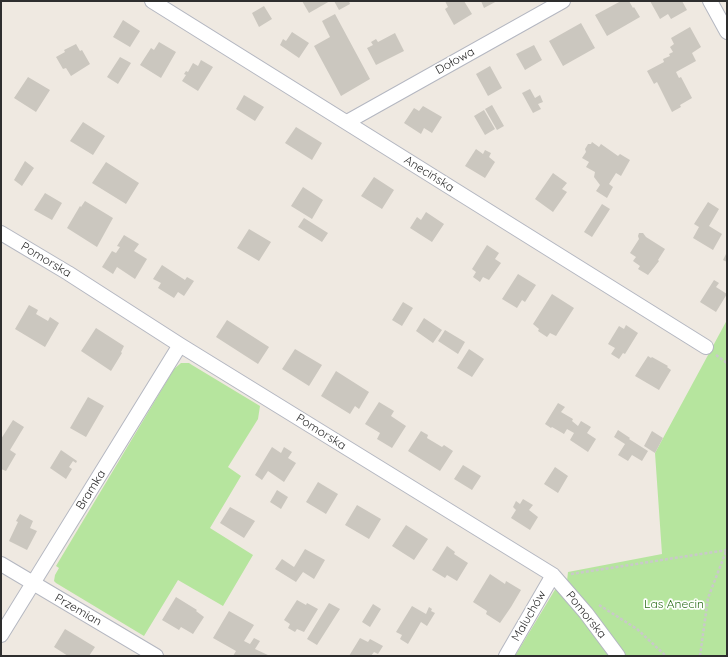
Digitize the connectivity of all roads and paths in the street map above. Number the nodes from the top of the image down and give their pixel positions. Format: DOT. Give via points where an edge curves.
graph roads {
  1 [pos="152,1"];
  2 [pos="563,1"];
  3 [pos="710,1"];
  4 [pos="727,32"];
  5 [pos="347,122"];
  6 [pos="1,233"];
  7 [pos="180,345"];
  8 [pos="706,347"];
  9 [pos="727,549"];
  10 [pos="1,564"];
  11 [pos="553,575"];
  12 [pos="33,584"];
  13 [pos="598,604"];
  14 [pos="1,635"];
  15 [pos="156,656"];
  16 [pos="506,656"];
  17 [pos="618,656"];
  18 [pos="666,656"];
  19 [pos="700,656"];
  1 -- 5 [label="street, Anecińska"];
  2 -- 5 [label="street, Dołowa"];
  3 -- 4 [label="street"];
  5 -- 8 [label="street, Anecińska"];
  6 -- 7 [label="street, Pomorska"];
  7 -- 11 [label="street, Pomorska"];
  7 -- 12 [label="street, Bramka"];
  9 -- 11 [label="path"];
  9 -- 19 [label="path" via="708,598"];
  10 -- 12 [label="street, Przemian"];
  11 -- 16 [label="street, Maluchów"];
  11 -- 17 [label="street, Pomorska"];
  12 -- 14 [label="street, Bramka"];
  12 -- 15 [label="street, Przemian"];
  13 -- 18 [label="path" via="637,629"];
}
